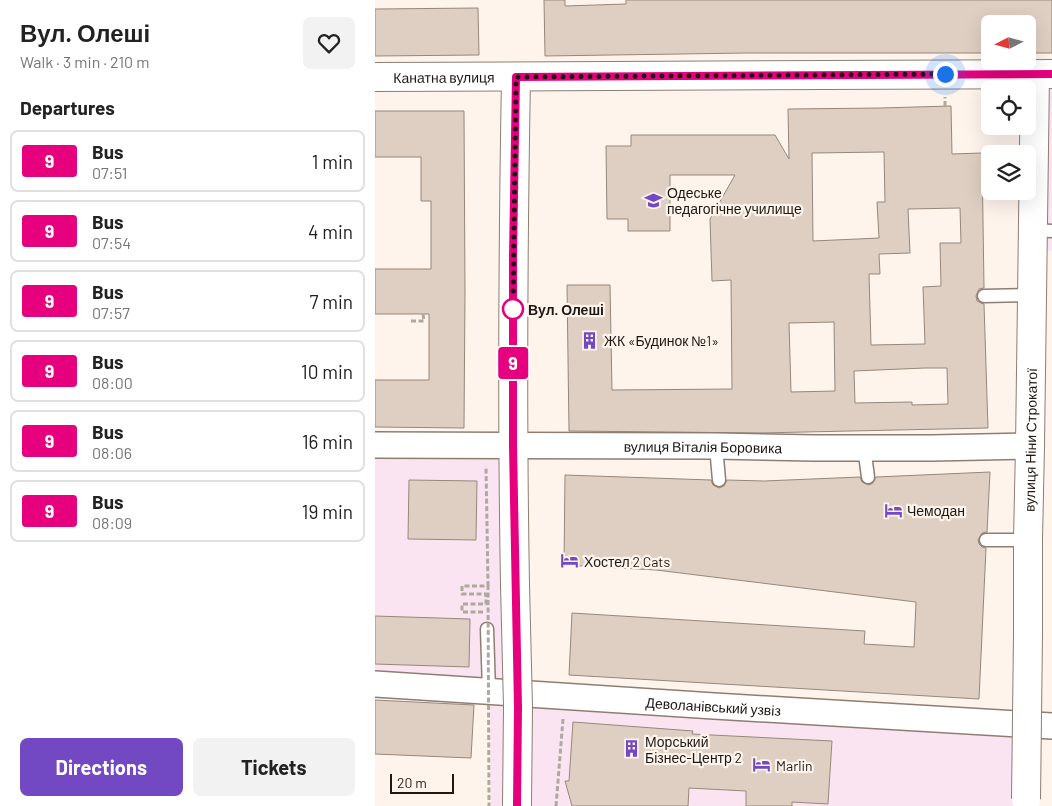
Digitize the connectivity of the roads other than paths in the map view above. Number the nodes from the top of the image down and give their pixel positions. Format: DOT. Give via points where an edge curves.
graph roads {
  1 [pos="1043,74"];
  2 [pos="375,77"];
  3 [pos="516,77"];
  4 [pos="1042,230"];
  5 [pos="1032,295"];
  6 [pos="984,296"];
  7 [pos="375,445"];
  8 [pos="513,446"];
  9 [pos="716,446"];
  10 [pos="1030,446"];
  11 [pos="864,448"];
  12 [pos="867,477"];
  13 [pos="719,480"];
  14 [pos="986,540"];
  15 [pos="1028,540"];
  16 [pos="487,629"];
  17 [pos="375,684"];
  18 [pos="489,691"];
  19 [pos="1052,726"];
  20 [pos="1026,802"];
  21 [pos="517,806"];
  1 -- 3 [label="street, Канатна вулиця"];
  1 -- 4 [label="street, вулиця Ніни Строкатої"];
  2 -- 3 [label="street, Канатна вулиця"];
  3 -- 8 [label="street"];
  4 -- 5 [label="street, вулиця Ніни Строкатої"];
  5 -- 6 [label="lane"];
  5 -- 10 [label="street, вулиця Ніни Строкатої"];
  7 -- 8 [label="street, вулиця Віталія Боровика"];
  8 -- 9 [label="street, вулиця Віталія Боровика"];
  8 -- 21 [label="street, bridge"];
  9 -- 11 [label="street, вулиця Віталія Боровика"];
  9 -- 13 [label="lane"];
  10 -- 11 [label="street, вулиця Віталія Боровика"];
  10 -- 15 [label="street, вулиця Ніни Строкатої"];
  11 -- 12 [label="lane"];
  14 -- 15 [label="lane"];
  15 -- 20 [label="street, вулиця Ніни Строкатої, bridge"];
  16 -- 18 [label="lane"];
  17 -- 18 [label="street, Деволанівський узвіз"];
  18 -- 19 [label="street, Деволанівський узвіз"];
}
